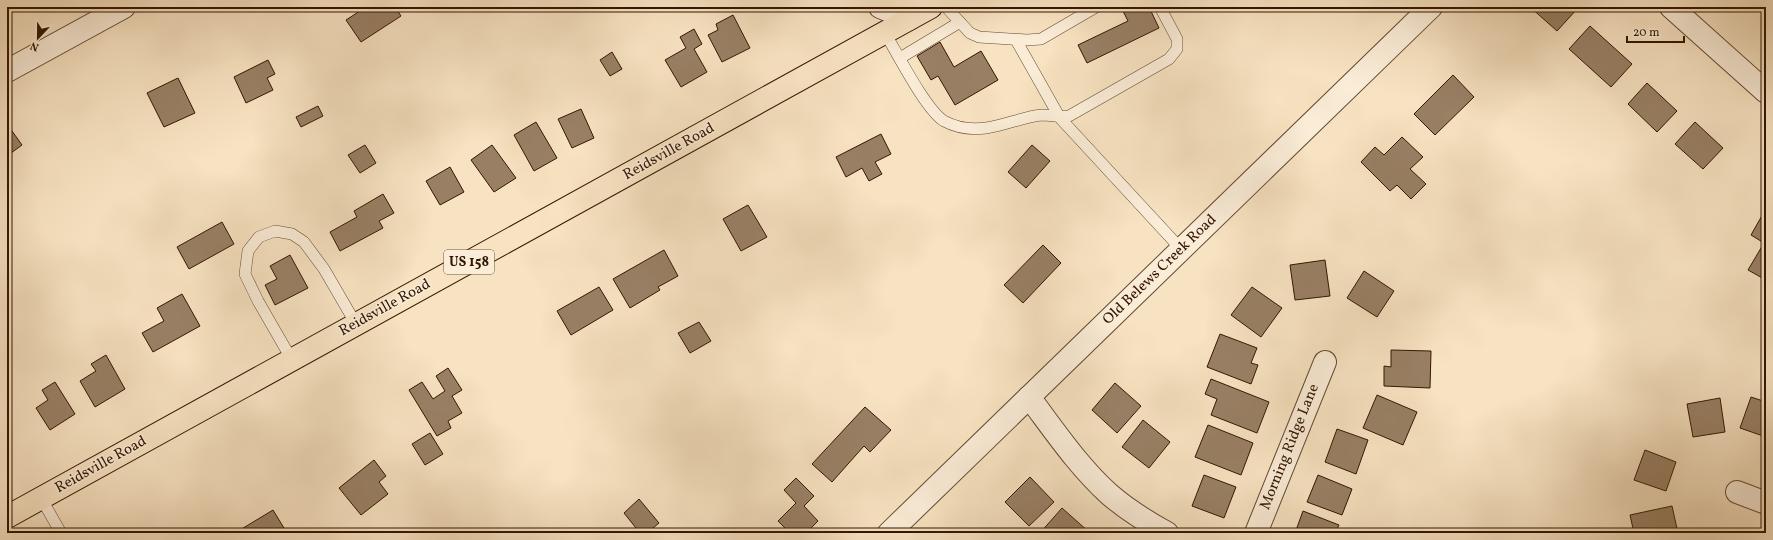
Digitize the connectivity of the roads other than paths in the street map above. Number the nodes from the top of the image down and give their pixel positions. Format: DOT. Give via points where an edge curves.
graph roads {
  1 [pos="124,7"];
  2 [pos="880,7"];
  3 [pos="932,7"];
  4 [pos="946,7"];
  5 [pos="1096,7"];
  6 [pos="1160,7"];
  7 [pos="1431,7"];
  8 [pos="1671,7"];
  9 [pos="909,19"];
  10 [pos="960,22"];
  11 [pos="885,33"];
  12 [pos="1016,40"];
  13 [pos="900,58"];
  14 [pos="7,71"];
  15 [pos="1766,92"];
  16 [pos="1060,118"];
  17 [pos="1181,249"];
  18 [pos="356,324"];
  19 [pos="292,360"];
  20 [pos="1325,362"];
  21 [pos="1029,397"];
  22 [pos="1737,492"];
  23 [pos="41,498"];
  24 [pos="1766,503"];
  25 [pos="7,517"];
  26 [pos="62,533"];
  27 [pos="889,533"];
  28 [pos="1167,533"];
  29 [pos="1256,533"];
  1 -- 14 [label="street"];
  2 -- 9 [label="street"];
  3 -- 9 [label="highway, Reidsville Road / US 158"];
  4 -- 10 [label="lane"];
  5 -- 12 [label="lane" via="1041,39"];
  6 -- 16 [label="lane" via="1177,39 1177,49 1169,59 1069,116"];
  7 -- 17 [label="street, Old Belews Creek Road"];
  8 -- 15 [label="street"];
  9 -- 11 [label="highway, Reidsville Road / US 158"];
  10 -- 12 [label="lane" via="970,33 978,37"];
  10 -- 13 [label="lane"];
  11 -- 13 [label="lane"];
  11 -- 18 [label="highway, Reidsville Road / US 158"];
  12 -- 16 [label="lane"];
  13 -- 16 [label="lane" via="930,108 943,120 956,126 969,129 984,128 1042,115"];
  16 -- 17 [label="lane"];
  17 -- 21 [label="street, Old Belews Creek Road"];
  18 -- 19 [label="highway, Reidsville Road / US 158"];
  18 -- 19 [label="lane" via="324,269 304,242 292,234 276,231 259,237 248,251 245,274"];
  19 -- 23 [label="highway, Reidsville Road / US 158"];
  20 -- 29 [label="street, Morning Ridge Lane"];
  21 -- 27 [label="street, Old Belews Creek Road"];
  21 -- 28 [label="street" via="1075,458 1109,493 1150,524"];
  22 -- 24 [label="street"];
  23 -- 25 [label="highway, Reidsville Road / US 158"];
  23 -- 26 [label="lane"];
}
